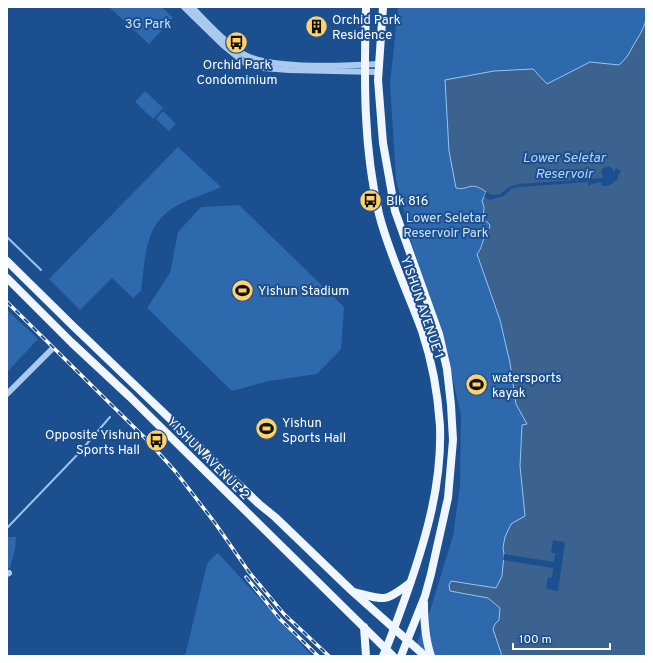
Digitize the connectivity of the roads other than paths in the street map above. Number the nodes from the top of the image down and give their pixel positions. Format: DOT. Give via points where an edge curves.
graph roads {
  1 [pos="184,7"];
  2 [pos="192,7"];
  3 [pos="366,7"];
  4 [pos="383,7"];
  5 [pos="365,68"];
  6 [pos="378,68"];
  7 [pos="7,260"];
  8 [pos="7,278"];
  9 [pos="52,348"];
  10 [pos="7,394"];
  11 [pos="448,498"];
  12 [pos="432,505"];
  13 [pos="410,583"];
  14 [pos="352,591"];
  15 [pos="424,596"];
  16 [pos="364,627"];
  17 [pos="394,629"];
  18 [pos="408,640"];
  19 [pos="384,653"];
  20 [pos="366,656"];
  21 [pos="393,656"];
  22 [pos="401,656"];
  23 [pos="425,656"];
  24 [pos="432,656"];
  1 -- 5 [label="street" via="245,63 263,68 289,70"];
  2 -- 5 [label="street" via="236,49 247,56 288,64"];
  3 -- 5 [label="main road, YISHUN AVENUE 1"];
  4 -- 6 [label="main road, YISHUN AVENUE 1"];
  5 -- 6 [label="street"];
  5 -- 12 [label="main road, YISHUN AVENUE 1" via="367,146 379,214 422,332 435,387 440,426 437,478"];
  6 -- 11 [label="main road, YISHUN AVENUE 1" via="383,143 394,211 439,334 447,368 453,440"];
  7 -- 14 [label="main road, YISHUN AVENUE 2"];
  8 -- 16 [label="main road, YISHUN AVENUE 2"];
  9 -- 10 [label="street"];
  11 -- 12 [label="main road" via="440,513 434,511"];
  11 -- 15 [label="main road, YISHUN AVENUE 1"];
  12 -- 13 [label="main road, YISHUN AVENUE 1" via="422,549"];
  13 -- 14 [label="main road" via="387,598"];
  13 -- 17 [label="main road, YISHUN AVENUE 1"];
  14 -- 17 [label="main road, YISHUN AVENUE 2"];
  15 -- 18 [label="main road, YISHUN AVENUE 1"];
  15 -- 24 [label="main road" via="425,630"];
  16 -- 19 [label="main road, YISHUN AVENUE 2"];
  16 -- 20 [label="main road"];
  17 -- 18 [label="main road, YISHUN AVENUE 2"];
  17 -- 19 [label="main road, YISHUN AVENUE 1"];
  18 -- 22 [label="main road, YISHUN AVENUE 1"];
  18 -- 23 [label="main road, YISHUN AVENUE 2"];
  19 -- 21 [label="main road, YISHUN AVENUE 2"];
}
